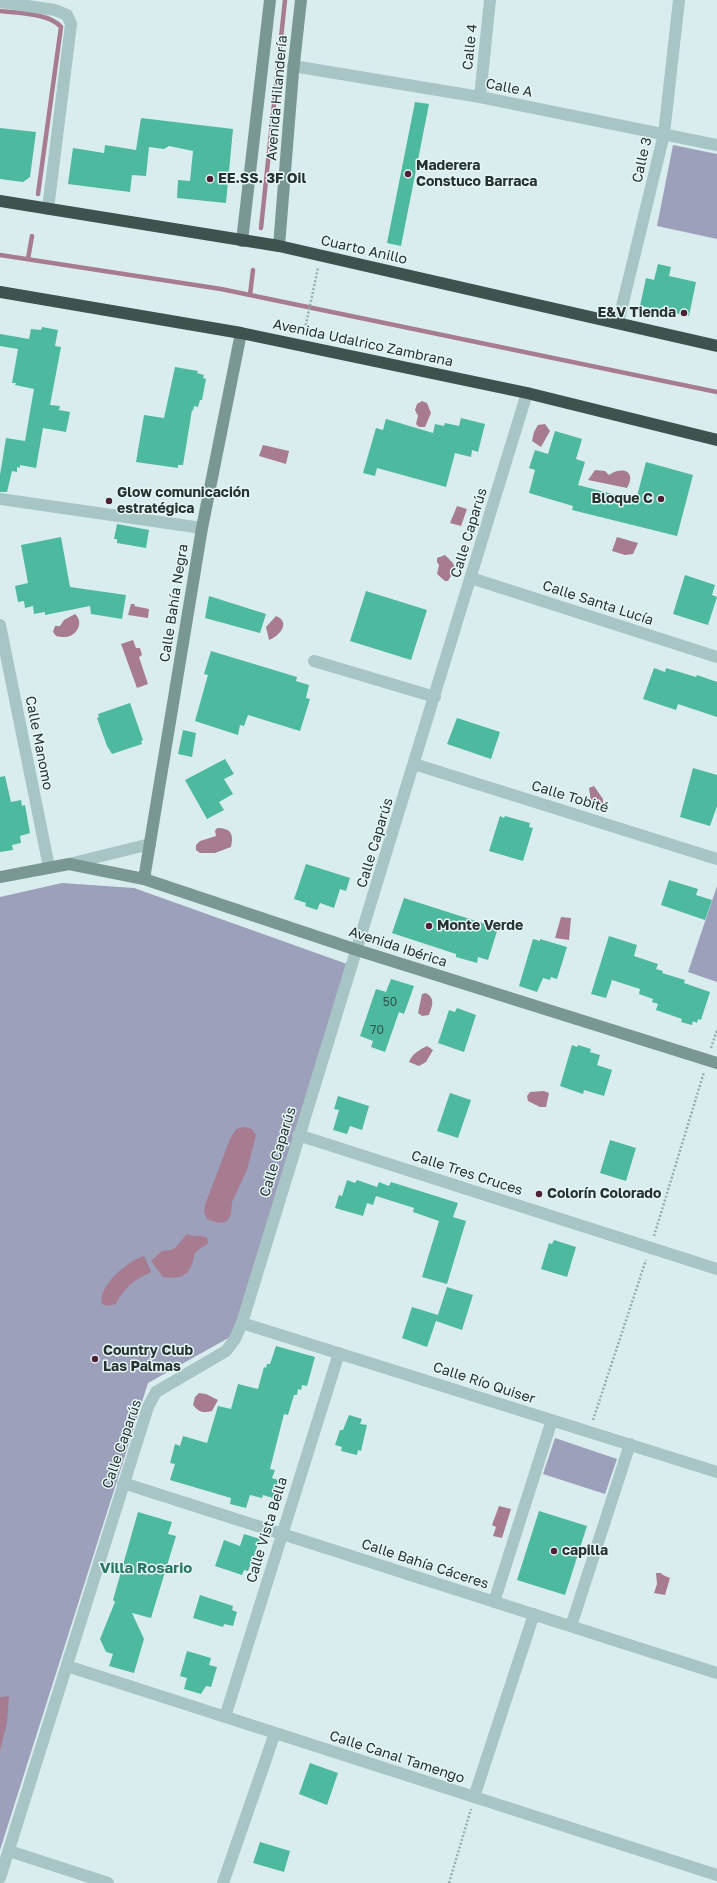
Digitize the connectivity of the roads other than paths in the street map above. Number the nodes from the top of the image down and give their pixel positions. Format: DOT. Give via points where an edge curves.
graph roads {
  1 [pos="270,0"];
  2 [pos="300,0"];
  3 [pos="490,0"];
  4 [pos="679,0"];
  5 [pos="0,2"];
  6 [pos="294,66"];
  7 [pos="480,97"];
  8 [pos="664,134"];
  9 [pos="717,145"];
  10 [pos="0,201"];
  11 [pos="48,209"];
  12 [pos="242,241"];
  13 [pos="279,246"];
  14 [pos="0,292"];
  15 [pos="618,323"];
  16 [pos="241,333"];
  17 [pos="717,346"];
  18 [pos="527,393"];
  19 [pos="717,440"];
  20 [pos="0,499"];
  21 [pos="202,528"];
  22 [pos="471,578"];
  23 [pos="0,626"];
  24 [pos="717,657"];
  25 [pos="314,661"];
  26 [pos="435,697"];
  27 [pos="414,764"];
  28 [pos="150,844"];
  29 [pos="717,859"];
  30 [pos="69,864"];
  31 [pos="49,867"];
  32 [pos="0,877"];
  33 [pos="144,879"];
  34 [pos="357,950"];
  35 [pos="712,1062"];
  36 [pos="298,1135"];
  37 [pos="717,1269"];
  38 [pos="242,1322"];
  39 [pos="339,1353"];
  40 [pos="552,1420"];
  41 [pos="630,1444"];
  42 [pos="717,1472"];
  43 [pos="123,1484"];
  44 [pos="281,1534"];
  45 [pos="494,1602"];
  46 [pos="534,1614"];
  47 [pos="571,1626"];
  48 [pos="67,1666"];
  49 [pos="717,1673"];
  50 [pos="225,1717"];
  51 [pos="275,1733"];
  52 [pos="474,1797"];
  53 [pos="9,1851"];
  54 [pos="717,1875"];
  55 [pos="0,1878"];
  56 [pos="108,1883"];
  57 [pos="224,1883"];
  1 -- 12 [label="street, Avenida Hilandería"];
  2 -- 6 [label="street, Avenida Hilandería"];
  3 -- 7 [label="street, Calle 4"];
  4 -- 8 [label="street, Calle 3"];
  5 -- 11 [label="street" via="55,10 67,15 71,24"];
  6 -- 7 [label="street, Calle A"];
  6 -- 13 [label="street, Avenida Hilandería"];
  7 -- 8 [label="street, Calle A"];
  8 -- 9 [label="street, Calle A"];
  8 -- 15 [label="street, Calle 3"];
  10 -- 11 [label="highway, Cuarto Anillo"];
  11 -- 12 [label="highway, Cuarto Anillo"];
  12 -- 13 [label="highway, Cuarto Anillo"];
  13 -- 15 [label="highway, Cuarto Anillo"];
  14 -- 16 [label="highway, Avenida Udalrico Zambrana"];
  15 -- 17 [label="highway, Cuarto Anillo"];
  16 -- 18 [label="highway, Avenida Udalrico Zambrana"];
  16 -- 21 [label="street, Calle Bahía Negra"];
  18 -- 19 [label="highway, Avenida Udalrico Zambrana"];
  18 -- 22 [label="street, Calle Caparús"];
  20 -- 21 [label="street"];
  21 -- 28 [label="street, Calle Bahía Negra"];
  22 -- 24 [label="street, Calle Santa Lucía"];
  22 -- 26 [label="street, Calle Caparús"];
  23 -- 31 [label="street, Calle Manomo"];
  25 -- 26 [label="street"];
  26 -- 27 [label="street, Calle Caparús"];
  27 -- 29 [label="street, Calle Tobité"];
  27 -- 34 [label="street, Calle Caparús"];
  28 -- 30 [label="street, Avenida Ibérica"];
  28 -- 33 [label="street, Calle Bahía Negra"];
  30 -- 31 [label="street, Avenida Ibérica"];
  30 -- 33 [label="street, Avenida Ibérica"];
  31 -- 32 [label="street, Avenida Ibérica"];
  33 -- 34 [label="street, Avenida Ibérica"];
  34 -- 35 [label="street, Avenida Ibérica"];
  34 -- 36 [label="street, Calle Caparús"];
  36 -- 37 [label="street, Calle Tres Cruces"];
  36 -- 38 [label="street, Calle Caparús"];
  38 -- 39 [label="street, Calle Río Quiser"];
  38 -- 43 [label="street, Calle Caparús" via="236,1339 226,1351 156,1392 148,1407"];
  39 -- 40 [label="street, Calle Río Quiser"];
  39 -- 44 [label="street, Calle Vista Bella"];
  40 -- 41 [label="street, Calle Río Quiser"];
  40 -- 45 [label="street"];
  41 -- 42 [label="street, Calle Río Quiser"];
  41 -- 47 [label="street"];
  43 -- 44 [label="street, Calle Bahía Cáceres"];
  43 -- 48 [label="street, Calle Caparús"];
  44 -- 45 [label="street, Calle Bahía Cáceres"];
  44 -- 50 [label="street, Calle Vista Bella"];
  45 -- 46 [label="street, Calle Bahía Cáceres"];
  46 -- 47 [label="street, Calle Bahía Cáceres"];
  46 -- 52 [label="street"];
  47 -- 49 [label="street, Calle Bahía Cáceres"];
  48 -- 50 [label="street, Calle Canal Tamengo"];
  48 -- 53 [label="street, Calle Caparús"];
  50 -- 51 [label="street, Calle Canal Tamengo"];
  51 -- 52 [label="street, Calle Canal Tamengo"];
  51 -- 57 [label="street"];
  52 -- 54 [label="street, Calle Canal Tamengo"];
  53 -- 55 [label="street, Calle Caparús"];
  53 -- 56 [label="street"];
}
